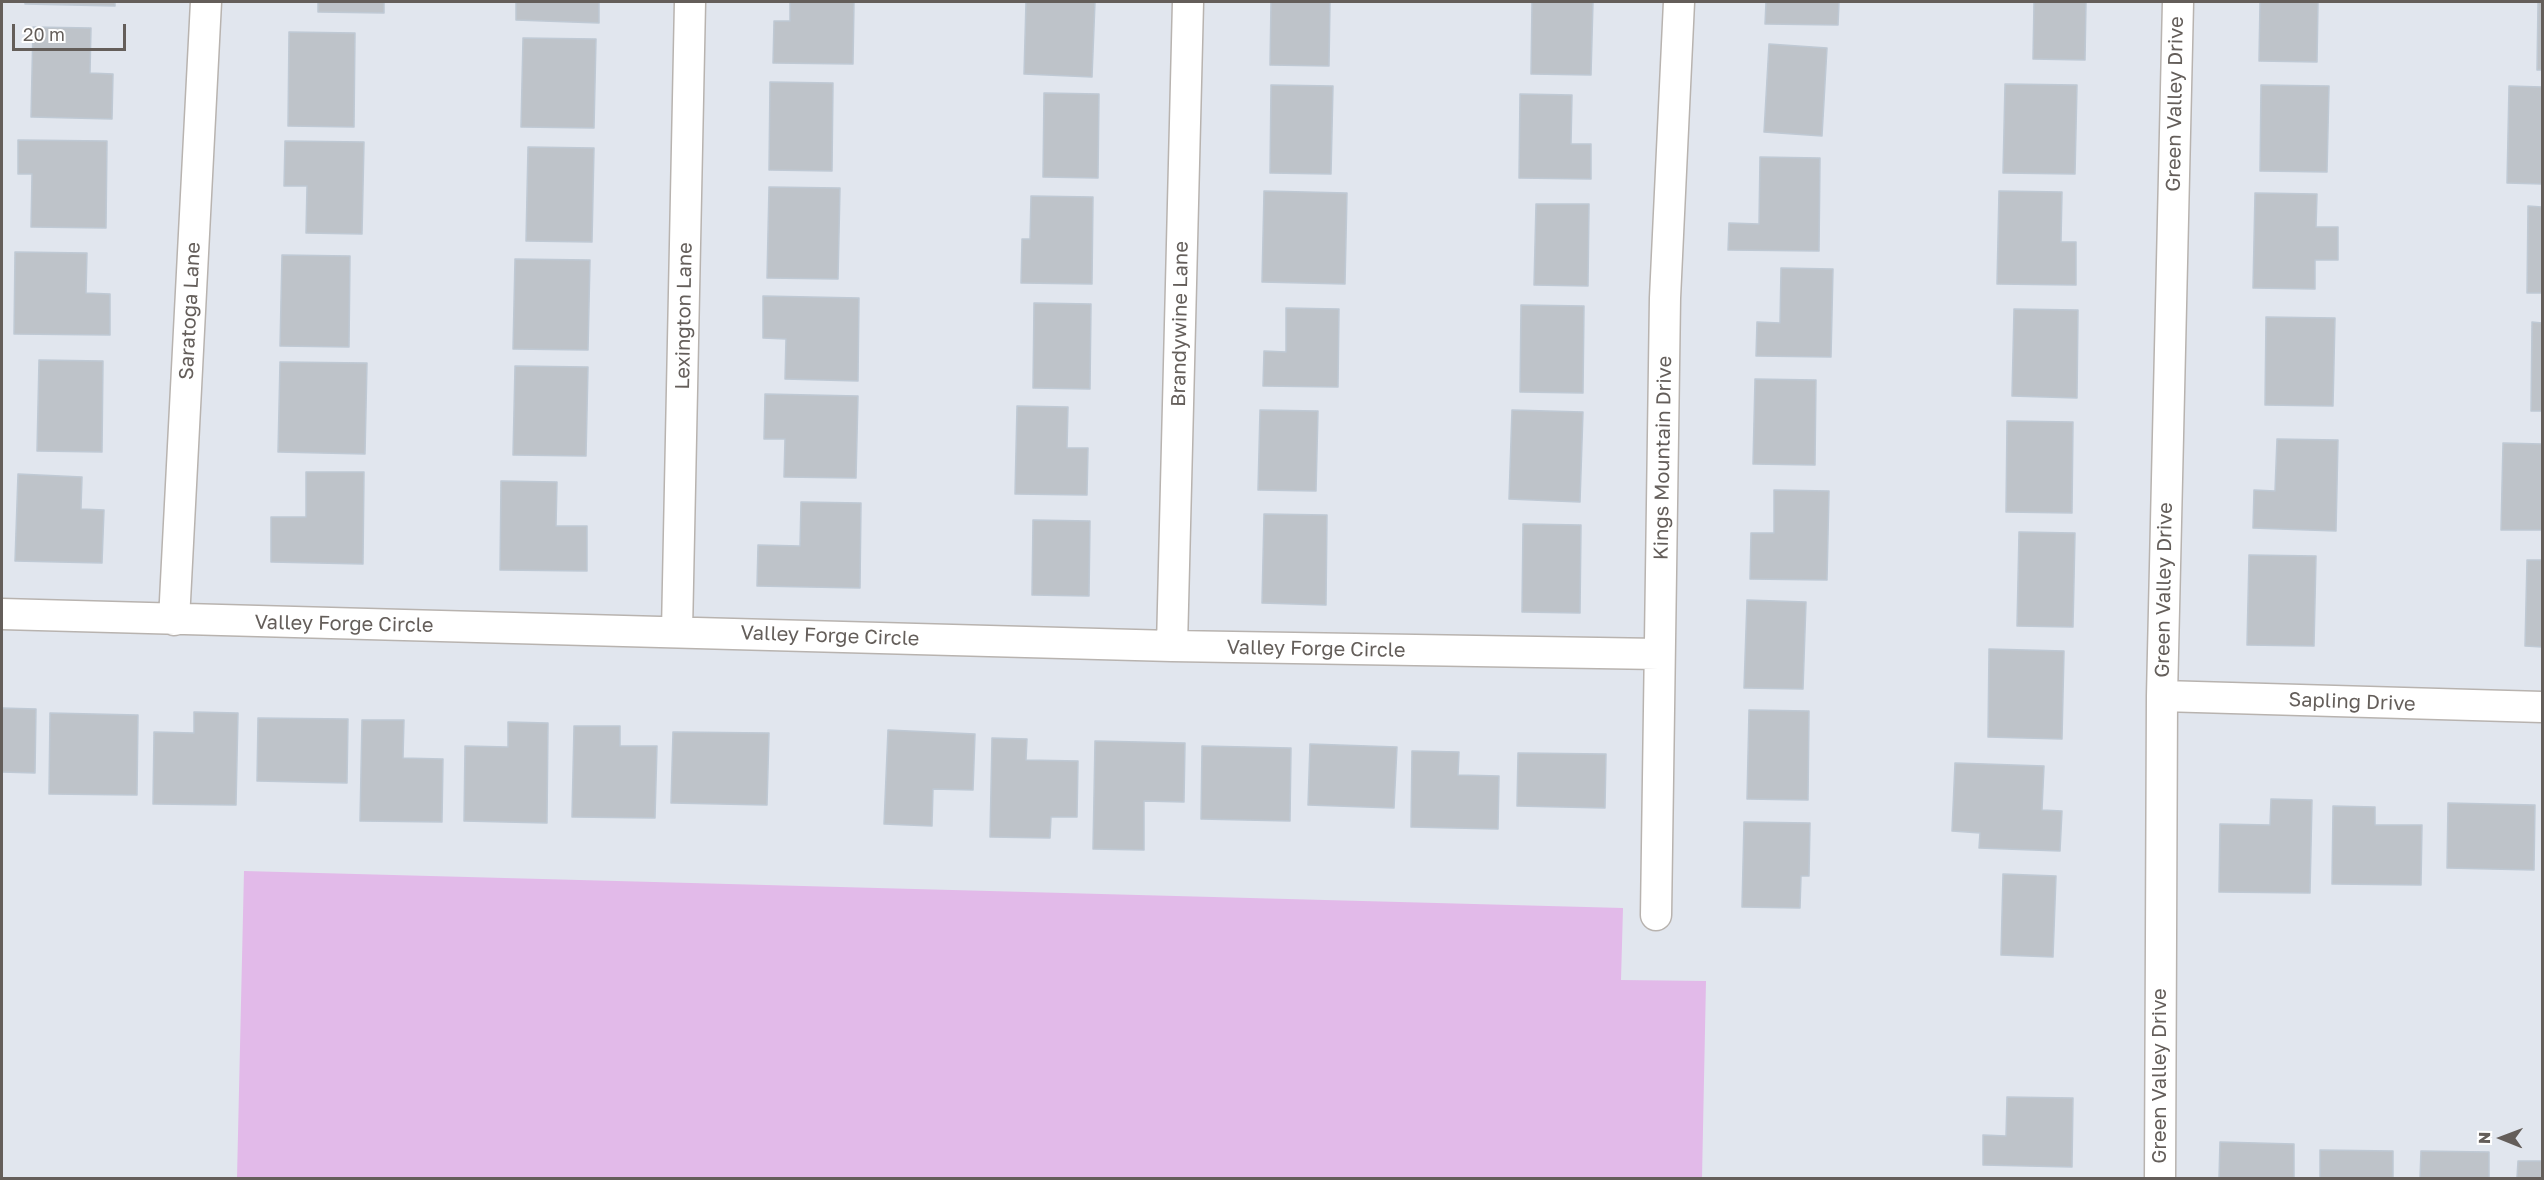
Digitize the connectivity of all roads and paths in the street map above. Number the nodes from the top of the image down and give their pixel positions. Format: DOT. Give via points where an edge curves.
graph roads {
  1 [pos="206,2"];
  2 [pos="690,2"];
  3 [pos="1188,2"];
  4 [pos="1679,2"];
  5 [pos="2178,2"];
  6 [pos="2,614"];
  7 [pos="174,620"];
  8 [pos="677,631"];
  9 [pos="1173,646"];
  10 [pos="1659,654"];
  11 [pos="2162,696"];
  12 [pos="2542,707"];
  13 [pos="1656,915"];
  14 [pos="2160,1179"];
  1 -- 7 [label="street, Saratoga Lane"];
  2 -- 8 [label="street, Lexington Lane"];
  3 -- 9 [label="street, Brandywine Lane"];
  4 -- 10 [label="street, Kings Mountain Drive" via="1665,298"];
  5 -- 11 [label="street, Green Valley Drive"];
  6 -- 7 [label="street, Valley Forge Circle"];
  7 -- 8 [label="street, Valley Forge Circle"];
  8 -- 9 [label="street, Valley Forge Circle"];
  9 -- 10 [label="street, Valley Forge Circle"];
  10 -- 13 [label="street, Kings Mountain Drive"];
  11 -- 12 [label="street, Sapling Drive"];
  11 -- 14 [label="street, Green Valley Drive"];
}
